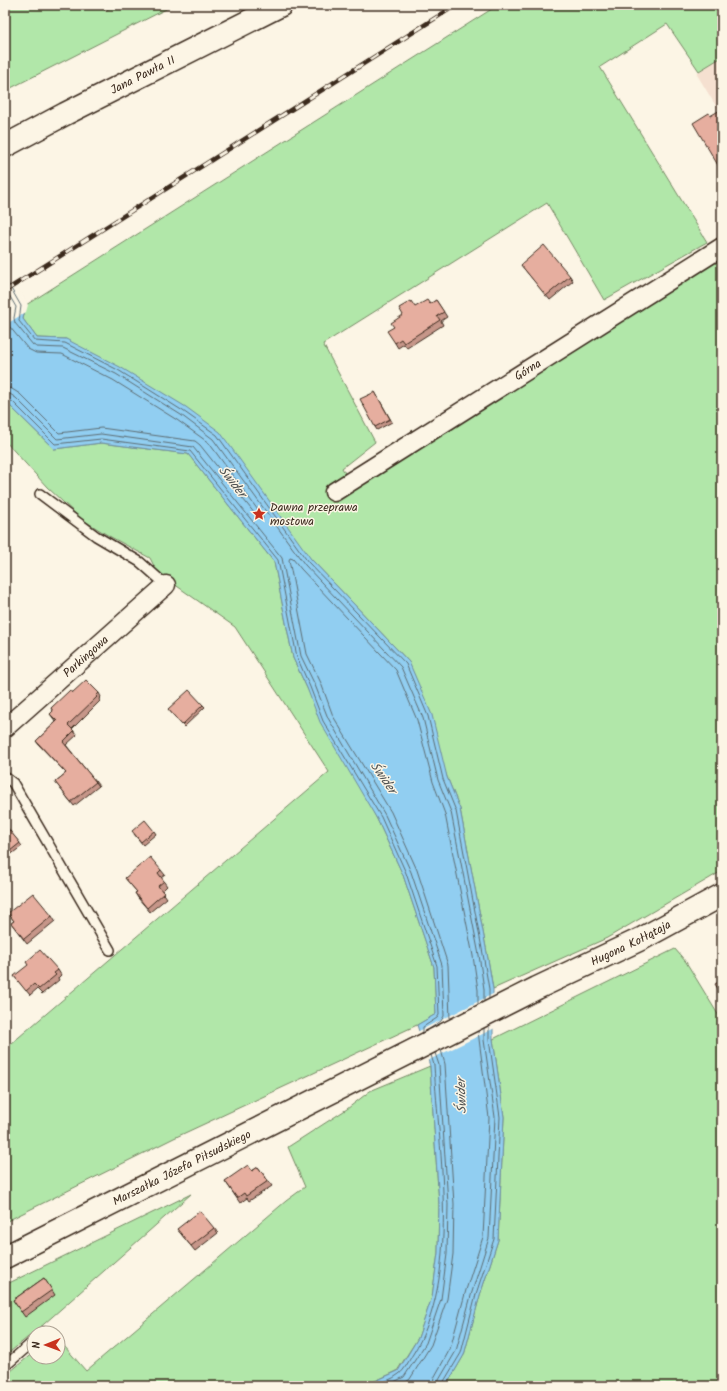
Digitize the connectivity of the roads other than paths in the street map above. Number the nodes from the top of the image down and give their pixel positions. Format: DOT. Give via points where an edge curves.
graph roads {
  1 [pos="280,5"];
  2 [pos="5,146"];
  3 [pos="722,247"];
  4 [pos="334,492"];
  5 [pos="40,494"];
  6 [pos="166,585"];
  7 [pos="5,728"];
  8 [pos="5,777"];
  9 [pos="722,895"];
  10 [pos="110,950"];
  11 [pos="358,1078"];
  12 [pos="5,1257"];
  13 [pos="26,1348"];
  14 [pos="5,1366"];
  1 -- 2 [label="main road, Jana Pawła II"];
  3 -- 4 [label="street, Górna"];
  5 -- 6 [label="lane" via="96,536 140,562"];
  6 -- 7 [label="street, Parkingowa"];
  8 -- 10 [label="lane" via="13,783"];
  9 -- 11 [label="main road, Hugona Kołłątaja" via="643,938"];
  11 -- 12 [label="main road, Marszałka Józefa Piłsudskiego"];
  13 -- 14 [label="lane"];
}
